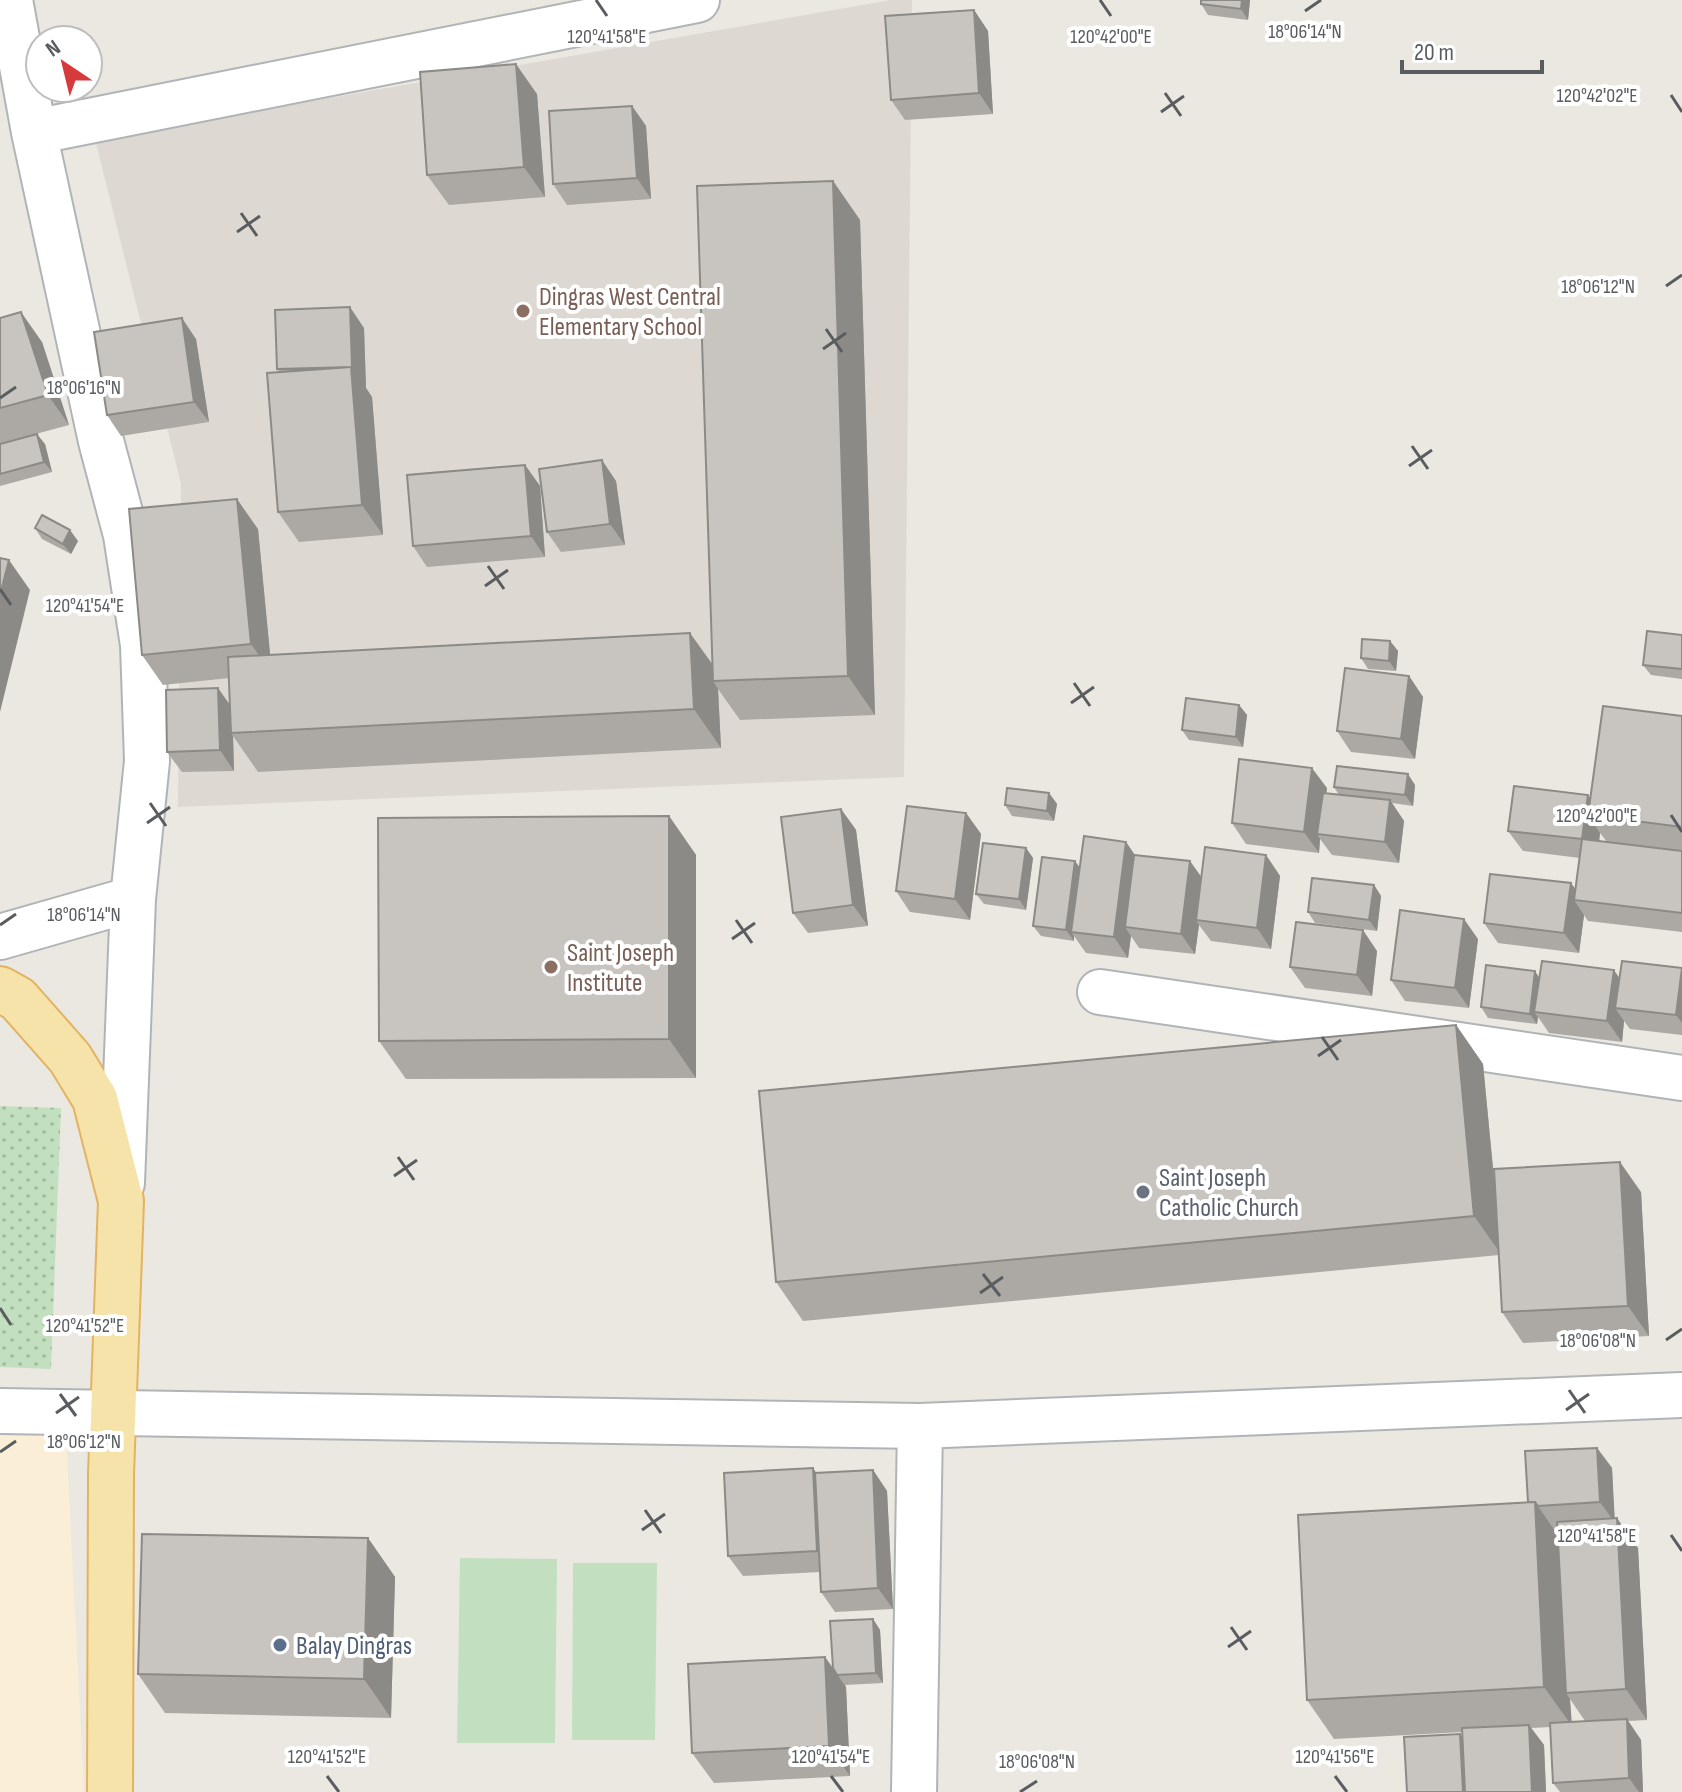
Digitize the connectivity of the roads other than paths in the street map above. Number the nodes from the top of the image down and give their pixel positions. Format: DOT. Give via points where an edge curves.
graph roads {
  1 [pos="10,0"];
  2 [pos="697,0"];
  3 [pos="34,132"];
  4 [pos="133,899"];
  5 [pos="0,937"];
  6 [pos="0,989"];
  7 [pos="1100,992"];
  8 [pos="1682,1078"];
  9 [pos="121,1201"];
  10 [pos="1682,1395"];
  11 [pos="0,1411"];
  12 [pos="114,1413"];
  13 [pos="920,1426"];
  14 [pos="110,1792"];
  15 [pos="914,1792"];
  1 -- 3 [label="street"];
  2 -- 3 [label="street"];
  3 -- 4 [label="street" via="126,535 143,645 147,761"];
  4 -- 5 [label="street"];
  4 -- 9 [label="street"];
  6 -- 9 [label="main road" via="18,999 70,1058 95,1099"];
  7 -- 8 [label="street"];
  9 -- 12 [label="main road"];
  10 -- 13 [label="street"];
  11 -- 12 [label="street"];
  12 -- 13 [label="street"];
  12 -- 14 [label="main road"];
  13 -- 15 [label="street"];
}
